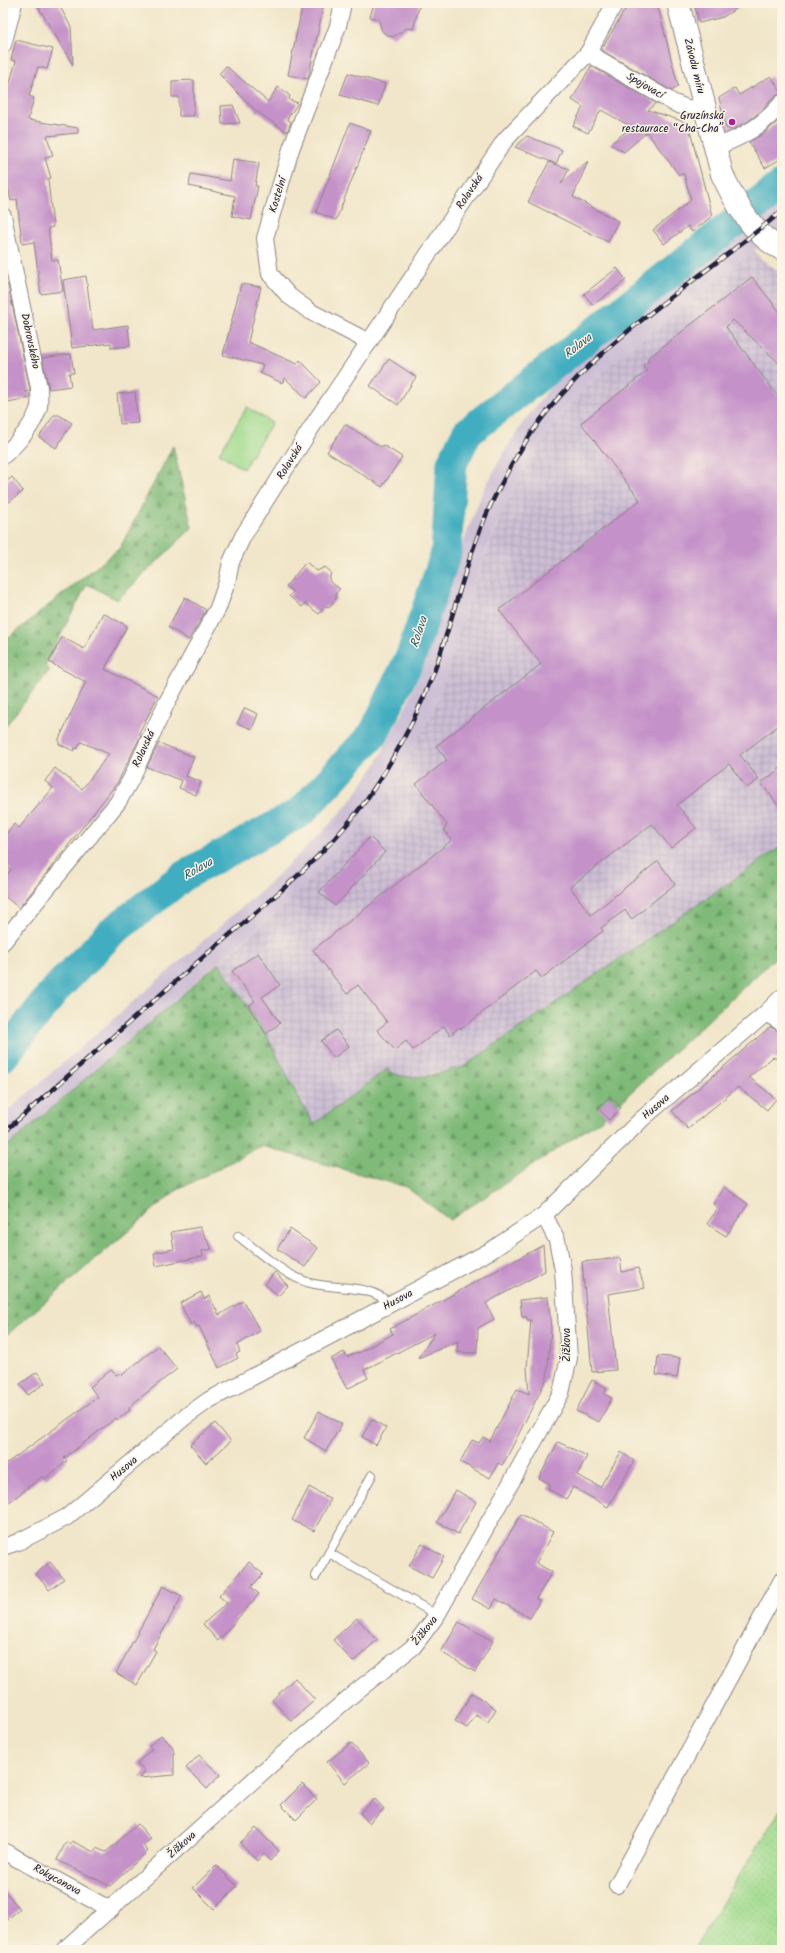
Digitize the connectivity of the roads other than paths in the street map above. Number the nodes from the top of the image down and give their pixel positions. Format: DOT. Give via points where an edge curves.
graph roads {
  1 [pos="14,3"];
  2 [pos="343,3"];
  3 [pos="615,3"];
  4 [pos="678,3"];
  5 [pos="3,10"];
  6 [pos="3,44"];
  7 [pos="588,53"];
  8 [pos="782,103"];
  9 [pos="705,111"];
  10 [pos="715,147"];
  11 [pos="3,216"];
  12 [pos="782,249"];
  13 [pos="369,342"];
  14 [pos="3,456"];
  15 [pos="3,942"];
  16 [pos="782,997"];
  17 [pos="766,1013"];
  18 [pos="782,1023"];
  19 [pos="544,1215"];
  20 [pos="238,1236"];
  21 [pos="390,1304"];
  22 [pos="372,1475"];
  23 [pos="3,1547"];
  24 [pos="329,1553"];
  25 [pos="316,1576"];
  26 [pos="782,1580"];
  27 [pos="437,1615"];
  28 [pos="3,1851"];
  29 [pos="617,1885"];
  30 [pos="111,1910"];
  31 [pos="64,1950"];
  1 -- 5 [label="street"];
  1 -- 6 [label="street"];
  2 -- 13 [label="street, Kostelní" via="338,26 291,149 265,238 270,274 289,296 311,312"];
  3 -- 7 [label="street, Rolavská"];
  4 -- 9 [label="main road, Závodu míru"];
  7 -- 9 [label="street, Spojovací" via="674,104"];
  7 -- 13 [label="street, Rolavská" via="505,140"];
  8 -- 10 [label="street" via="771,117 756,128"];
  9 -- 10 [label="main road, Závodu míru"];
  10 -- 12 [label="main road, Závodu míru" via="728,187 752,225 771,244"];
  11 -- 14 [label="street, Dobrovského" via="39,388 39,407 30,425"];
  13 -- 15 [label="street, Rolavská" via="243,536 231,562 228,582 218,608 167,702 118,802"];
  16 -- 17 [label="street, Husova"];
  17 -- 18 [label="street"];
  17 -- 19 [label="street, Husova" via="642,1119"];
  19 -- 21 [label="street, Husova" via="490,1251"];
  19 -- 27 [label="street, Žižkova" via="557,1240 563,1270 569,1358 561,1393"];
  20 -- 21 [label="lane" via="294,1276 310,1283 372,1292 383,1296"];
  21 -- 23 [label="street, Husova" via="209,1400 185,1417 67,1517"];
  22 -- 24 [label="lane"];
  24 -- 25 [label="lane"];
  24 -- 27 [label="lane"];
  26 -- 29 [label="street"];
  27 -- 30 [label="street, Žižkova" via="413,1647 276,1760"];
  28 -- 30 [label="street, Rokycanova"];
  30 -- 31 [label="street, Žižkova"];
}
